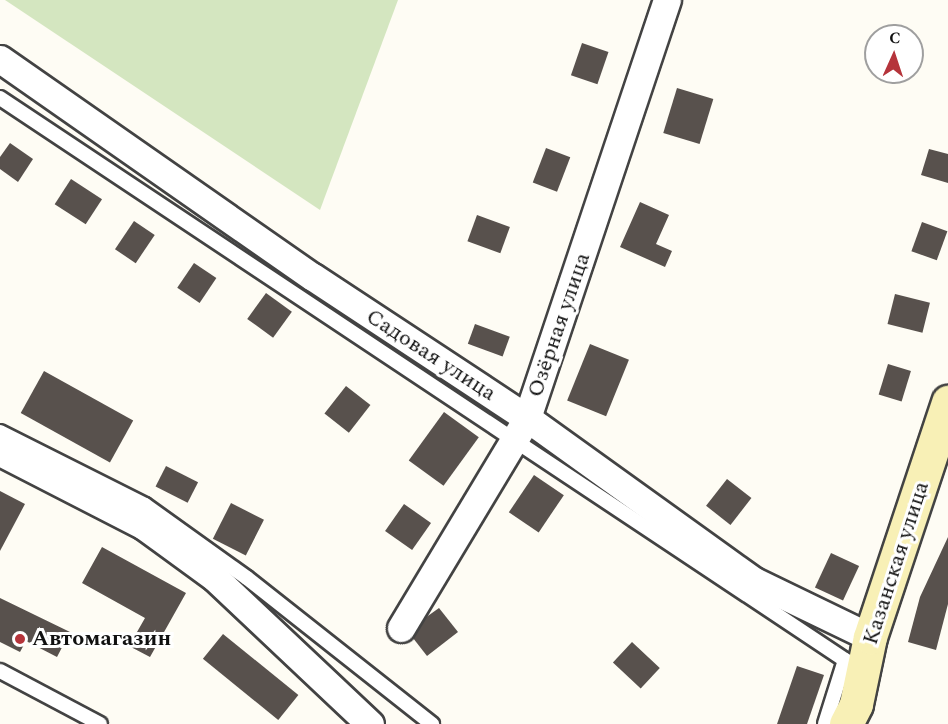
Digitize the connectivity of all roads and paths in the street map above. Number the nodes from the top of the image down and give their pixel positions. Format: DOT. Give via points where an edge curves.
graph roads {
  1 [pos="667,0"];
  2 [pos="0,59"];
  3 [pos="0,98"];
  4 [pos="948,402"];
  5 [pos="521,429"];
  6 [pos="0,432"];
  7 [pos="0,452"];
  8 [pos="401,628"];
  9 [pos="870,637"];
  10 [pos="0,671"];
  11 [pos="100,724"];
  12 [pos="370,724"];
  13 [pos="432,724"];
  14 [pos="825,724"];
  15 [pos="846,724"];
  1 -- 5 [label="street, Озёрная улица"];
  2 -- 5 [label="street, Садовая улица" via="313,277"];
  3 -- 5 [label="lane"];
  4 -- 9 [label="main road, Казанская улица"];
  5 -- 8 [label="street, Озёрная улица"];
  5 -- 9 [label="street, Садовая улица" via="754,581"];
  5 -- 14 [label="lane" via="845,660"];
  6 -- 13 [label="lane" via="145,505 247,578"];
  7 -- 12 [label="street" via="144,526 215,578"];
  9 -- 15 [label="main road, Казанская улица" via="856,704"];
  10 -- 11 [label="lane"];
}
